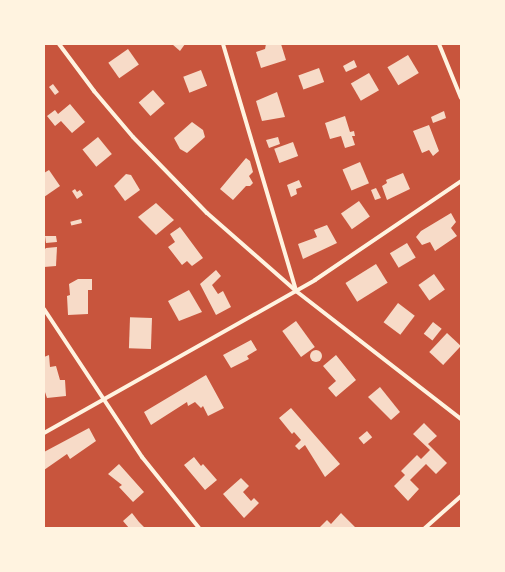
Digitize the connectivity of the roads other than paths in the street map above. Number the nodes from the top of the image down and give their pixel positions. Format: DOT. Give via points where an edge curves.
graph roads {
  1 [pos="59,44"];
  2 [pos="223,44"];
  3 [pos="439,44"];
  4 [pos="461,98"];
  5 [pos="461,181"];
  6 [pos="296,291"];
  7 [pos="44,309"];
  8 [pos="102,399"];
  9 [pos="461,419"];
  10 [pos="44,433"];
  11 [pos="461,496"];
  12 [pos="198,528"];
  13 [pos="425,528"];
  1 -- 6 [label="street" via="94,91 150,156 207,213"];
  2 -- 6 [label="street"];
  3 -- 4 [label="street"];
  5 -- 6 [label="street"];
  6 -- 8 [label="street"];
  6 -- 9 [label="street"];
  7 -- 8 [label="street"];
  8 -- 10 [label="street" via="89,409"];
  8 -- 12 [label="street" via="142,457"];
  11 -- 13 [label="street"];
}
